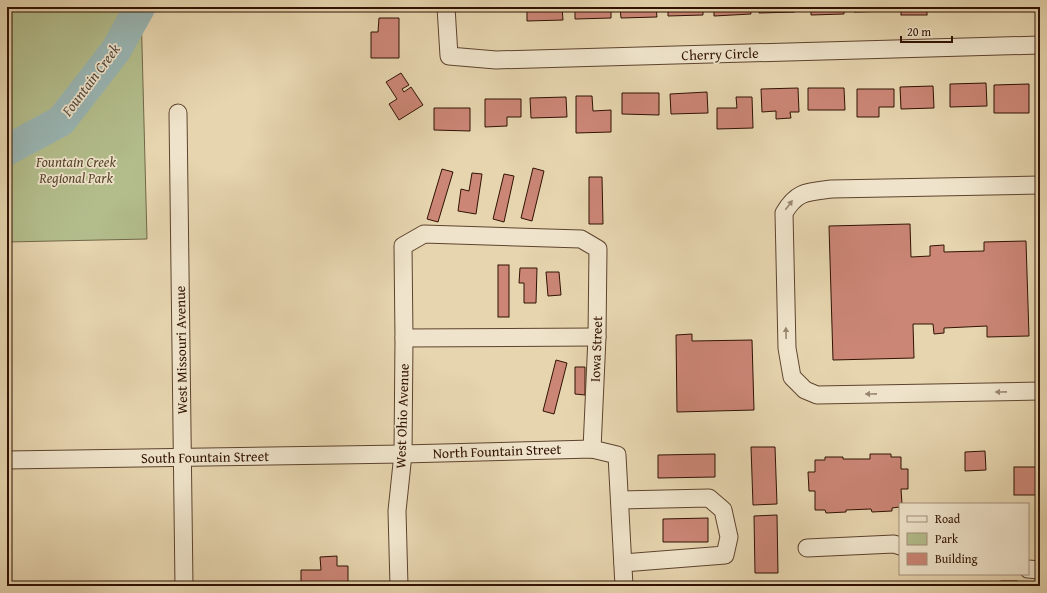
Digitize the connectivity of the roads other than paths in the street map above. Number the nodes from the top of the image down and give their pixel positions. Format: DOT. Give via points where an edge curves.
graph roads {
  1 [pos="446,7"];
  2 [pos="1040,45"];
  3 [pos="178,113"];
  4 [pos="1040,185"];
  5 [pos="403,246"];
  6 [pos="597,337"];
  7 [pos="404,338"];
  8 [pos="1040,391"];
  9 [pos="592,449"];
  10 [pos="403,454"];
  11 [pos="183,457"];
  12 [pos="7,460"];
  13 [pos="620,500"];
  14 [pos="899,546"];
  15 [pos="807,548"];
  16 [pos="623,563"];
  17 [pos="1029,569"];
  18 [pos="1040,570"];
  19 [pos="184,586"];
  20 [pos="399,586"];
  21 [pos="624,586"];
  1 -- 2 [label="street, Cherry Circle" via="449,56 496,60"];
  3 -- 11 [label="street, West Missouri Avenue"];
  8 -- 4 [label="street, one-way" via="817,395 805,390 792,377 787,348 784,213 791,201 808,192 832,189"];
  5 -- 6 [label="street, Iowa Street" via="424,234 581,238 598,249"];
  5 -- 7 [label="street, West Ohio Avenue"];
  6 -- 7 [label="street"];
  6 -- 9 [label="street, Iowa Street"];
  7 -- 10 [label="street, West Ohio Avenue"];
  9 -- 10 [label="street, North Fountain Street"];
  9 -- 13 [label="street, North Fountain Street" via="617,455"];
  10 -- 11 [label="street, South Fountain Street"];
  10 -- 20 [label="street, West Ohio Avenue" via="397,511"];
  11 -- 12 [label="street, South Fountain Street"];
  11 -- 19 [label="street, West Missouri Avenue"];
  13 -- 16 [label="street"];
  13 -- 16 [label="street" via="709,498 723,510 729,537 725,555"];
  14 -- 15 [label="street"];
  16 -- 21 [label="street"];
  17 -- 18 [label="street"];
}
